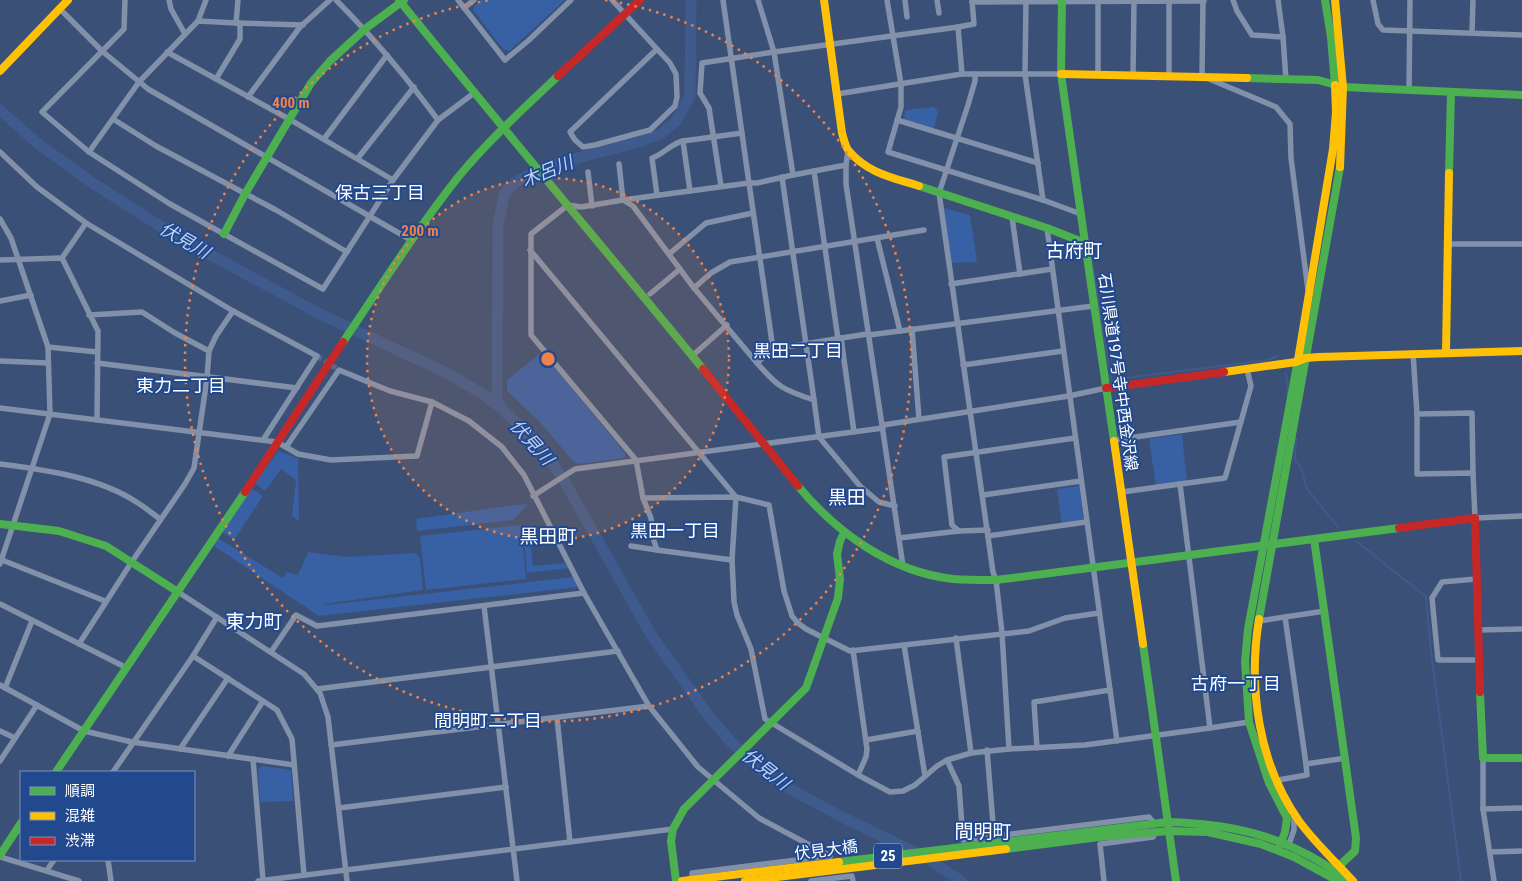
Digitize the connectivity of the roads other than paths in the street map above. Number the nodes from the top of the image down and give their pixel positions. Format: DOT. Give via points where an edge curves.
graph roads {
  1 [pos="68,0"];
  2 [pos="125,0"];
  3 [pos="169,0"];
  4 [pos="206,0"];
  5 [pos="238,0"];
  6 [pos="330,0"];
  7 [pos="336,0"];
  8 [pos="458,0"];
  9 [pos="474,0"];
  10 [pos="571,0"];
  11 [pos="612,0"];
  12 [pos="640,0"];
  13 [pos="723,0"];
  14 [pos="758,0"];
  15 [pos="824,0"];
  16 [pos="888,0"];
  17 [pos="905,0"];
  18 [pos="937,0"];
  19 [pos="1026,0"];
  20 [pos="1062,0"];
  21 [pos="1098,0"];
  22 [pos="1134,0"];
  23 [pos="1169,0"];
  24 [pos="1203,0"];
  25 [pos="1232,0"];
  26 [pos="1278,0"];
  27 [pos="1325,0"];
  28 [pos="1335,0"];
  29 [pos="1373,0"];
  30 [pos="1410,0"];
  31 [pos="1473,0"];
  32 [pos="401,1"];
  33 [pos="972,1"];
  34 [pos="997,1"];
  35 [pos="59,8"];
  36 [pos="464,8"];
  37 [pos="939,13"];
  38 [pos="625,14"];
  39 [pos="907,17"];
  40 [pos="198,21"];
  41 [pos="238,23"];
  42 [pos="303,25"];
  43 [pos="364,28"];
  44 [pos="958,28"];
  45 [pos="1410,32"];
  46 [pos="1472,33"];
  47 [pos="185,34"];
  48 [pos="1522,35"];
  49 [pos="894,36"];
  50 [pos="1283,37"];
  51 [pos="830,44"];
  52 [pos="657,49"];
  53 [pos="102,51"];
  54 [pos="167,52"];
  55 [pos="774,52"];
  56 [pos="387,55"];
  57 [pos="731,58"];
  58 [pos="0,71"];
  59 [pos="962,74"];
  60 [pos="974,74"];
  61 [pos="1025,74"];
  62 [pos="1060,74"];
  63 [pos="1098,75"];
  64 [pos="1133,76"];
  65 [pos="1169,76"];
  66 [pos="1202,76"];
  67 [pos="216,80"];
  68 [pos="1286,80"];
  69 [pos="139,82"];
  70 [pos="1334,82"];
  71 [pos="901,84"];
  72 [pos="414,87"];
  73 [pos="1343,87"];
  74 [pos="1409,90"];
  75 [pos="1451,92"];
  76 [pos="474,93"];
  77 [pos="838,94"];
  78 [pos="1522,95"];
  79 [pos="248,97"];
  80 [pos="113,119"];
  81 [pos="289,119"];
  82 [pos="438,120"];
  83 [pos="897,120"];
  84 [pos="502,128"];
  85 [pos="742,133"];
  86 [pos="713,137"];
  87 [pos="957,138"];
  88 [pos="324,139"];
  89 [pos="683,141"];
  90 [pos="848,150"];
  91 [pos="0,152"];
  92 [pos="89,152"];
  93 [pos="266,158"];
  94 [pos="358,158"];
  95 [pos="1038,163"];
  96 [pos="619,164"];
  97 [pos="846,165"];
  98 [pos="946,170"];
  99 [pos="814,171"];
  100 [pos="588,172"];
  101 [pos="793,175"];
  102 [pos="782,177"];
  103 [pos="393,180"];
  104 [pos="749,183"];
  105 [pos="721,186"];
  106 [pos="690,191"];
  107 [pos="939,193"];
  108 [pos="245,194"];
  109 [pos="657,195"];
  110 [pos="623,200"];
  111 [pos="1043,200"];
  112 [pos="568,205"];
  113 [pos="592,206"];
  114 [pos="753,213"];
  115 [pos="1081,214"];
  116 [pos="370,217"];
  117 [pos="1012,217"];
  118 [pos="0,219"];
  119 [pos="86,223"];
  120 [pos="1047,228"];
  121 [pos="924,230"];
  122 [pos="224,234"];
  123 [pos="877,238"];
  124 [pos="411,240"];
  125 [pos="855,242"];
  126 [pos="1085,243"];
  127 [pos="1449,244"];
  128 [pos="1522,244"];
  129 [pos="825,246"];
  130 [pos="530,250"];
  131 [pos="793,251"];
  132 [pos="347,252"];
  133 [pos="669,254"];
  134 [pos="759,257"];
  135 [pos="62,258"];
  136 [pos="17,259"];
  137 [pos="0,260"];
  138 [pos="680,269"];
  139 [pos="1052,269"];
  140 [pos="1020,274"];
  141 [pos="951,284"];
  142 [pos="694,288"];
  143 [pos="650,294"];
  144 [pos="31,295"];
  145 [pos="1309,298"];
  146 [pos="0,301"];
  147 [pos="1093,306"];
  148 [pos="1058,310"];
  149 [pos="233,311"];
  150 [pos="89,315"];
  151 [pos="957,323"];
  152 [pos="727,325"];
  153 [pos="912,329"];
  154 [pos="900,331"];
  155 [pos="868,335"];
  156 [pos="839,339"];
  157 [pos="806,345"];
  158 [pos="48,347"];
  159 [pos="773,349"];
  160 [pos="209,351"];
  161 [pos="1063,351"];
  162 [pos="1522,351"];
  163 [pos="97,352"];
  164 [pos="1446,352"];
  165 [pos="1413,353"];
  166 [pos="692,356"];
  167 [pos="1306,358"];
  168 [pos="0,361"];
  169 [pos="1296,362"];
  170 [pos="48,363"];
  171 [pos="97,363"];
  172 [pos="757,363"];
  173 [pos="963,365"];
  174 [pos="1247,369"];
  175 [pos="207,378"];
  176 [pos="297,388"];
  177 [pos="1106,388"];
  178 [pos="1069,396"];
  179 [pos="814,400"];
  180 [pos="432,402"];
  181 [pos="0,408"];
  182 [pos="970,411"];
  183 [pos="50,414"];
  184 [pos="1417,414"];
  185 [pos="919,419"];
  186 [pos="97,420"];
  187 [pos="1241,422"];
  188 [pos="883,426"];
  189 [pos="854,432"];
  190 [pos="200,433"];
  191 [pos="819,437"];
  192 [pos="1075,438"];
  193 [pos="263,440"];
  194 [pos="1114,440"];
  195 [pos="277,442"];
  196 [pos="764,444"];
  197 [pos="286,447"];
  198 [pos="698,452"];
  199 [pos="976,452"];
  200 [pos="636,460"];
  201 [pos="0,464"];
  202 [pos="31,468"];
  203 [pos="1473,472"];
  204 [pos="1081,480"];
  205 [pos="1180,484"];
  206 [pos="1122,492"];
  207 [pos="983,495"];
  208 [pos="533,496"];
  209 [pos="736,496"];
  210 [pos="644,498"];
  211 [pos="895,506"];
  212 [pos="1522,516"];
  213 [pos="1475,518"];
  214 [pos="160,519"];
  215 [pos="1086,522"];
  216 [pos="0,524"];
  217 [pos="13,526"];
  218 [pos="958,531"];
  219 [pos="844,533"];
  220 [pos="988,533"];
  221 [pos="899,538"];
  222 [pos="1314,539"];
  223 [pos="632,546"];
  224 [pos="1273,546"];
  225 [pos="1262,547"];
  226 [pos="657,550"];
  227 [pos="1189,555"];
  228 [pos="732,560"];
  229 [pos="1,562"];
  230 [pos="1132,562"];
  231 [pos="131,563"];
  232 [pos="903,566"];
  233 [pos="1093,567"];
  234 [pos="1476,579"];
  235 [pos="996,580"];
  236 [pos="178,592"];
  237 [pos="584,593"];
  238 [pos="105,602"];
  239 [pos="0,604"];
  240 [pos="484,606"];
  241 [pos="1325,611"];
  242 [pos="1099,613"];
  243 [pos="217,617"];
  244 [pos="1285,617"];
  245 [pos="32,621"];
  246 [pos="1259,621"];
  247 [pos="1522,629"];
  248 [pos="1478,630"];
  249 [pos="1002,633"];
  250 [pos="825,638"];
  251 [pos="956,638"];
  252 [pos="79,644"];
  253 [pos="904,645"];
  254 [pos="853,650"];
  255 [pos="618,651"];
  256 [pos="271,652"];
  257 [pos="193,656"];
  258 [pos="1478,660"];
  259 [pos="492,667"];
  260 [pos="126,668"];
  261 [pos="228,678"];
  262 [pos="2,686"];
  263 [pos="317,689"];
  264 [pos="1110,690"];
  265 [pos="263,701"];
  266 [pos="37,705"];
  267 [pos="649,706"];
  268 [pos="557,718"];
  269 [pos="1249,722"];
  270 [pos="769,723"];
  271 [pos="498,725"];
  272 [pos="1210,728"];
  273 [pos="0,731"];
  274 [pos="84,731"];
  275 [pos="918,732"];
  276 [pos="1156,735"];
  277 [pos="15,738"];
  278 [pos="866,740"];
  279 [pos="1117,741"];
  280 [pos="132,742"];
  281 [pos="331,745"];
  282 [pos="1037,748"];
  283 [pos="180,749"];
  284 [pos="1009,749"];
  285 [pos="987,750"];
  286 [pos="970,753"];
  287 [pos="228,756"];
  288 [pos="1346,758"];
  289 [pos="1483,758"];
  290 [pos="1522,758"];
  291 [pos="253,760"];
  292 [pos="947,760"];
  293 [pos="0,761"];
  294 [pos="1306,764"];
  295 [pos="294,765"];
  296 [pos="57,771"];
  297 [pos="114,771"];
  298 [pos="858,775"];
  299 [pos="926,776"];
  300 [pos="713,780"];
  301 [pos="1278,780"];
  302 [pos="506,788"];
  303 [pos="339,808"];
  304 [pos="1522,808"];
  305 [pos="1483,809"];
  306 [pos="1294,813"];
  307 [pos="1168,822"];
  308 [pos="20,825"];
  309 [pos="1156,828"];
  310 [pos="673,830"];
  311 [pos="1169,831"];
  312 [pos="994,836"];
  313 [pos="1068,838"];
  314 [pos="570,842"];
  315 [pos="1283,847"];
  316 [pos="514,849"];
  317 [pos="1522,851"];
  318 [pos="1490,852"];
  319 [pos="0,856"];
  320 [pos="53,861"];
  321 [pos="108,861"];
  322 [pos="47,870"];
  323 [pos="346,870"];
  324 [pos="304,875"];
  325 [pos="1334,875"];
  326 [pos="263,880"];
  327 [pos="692,880"];
  328 [pos="79,881"];
  329 [pos="111,881"];
  330 [pos="258,881"];
  331 [pos="347,881"];
  332 [pos="517,881"];
  333 [pos="676,881"];
  334 [pos="682,881"];
  335 [pos="745,881"];
  336 [pos="811,881"];
  337 [pos="853,881"];
  338 [pos="1104,881"];
  339 [pos="1176,881"];
  340 [pos="1351,881"];
  341 [pos="1494,881"];
  1 -- 35 [label="street"];
  2 -- 53 [label="street" via="124,29"];
  3 -- 47 [label="street"];
  4 -- 40 [label="street"];
  5 -- 41 [label="street"];
  6 -- 42 [label="street"];
  7 -- 43 [label="street"];
  8 -- 36 [label="street"];
  9 -- 36 [label="street"];
  10 -- 36 [label="street" via="505,60"];
  11 -- 38 [label="street"];
  12 -- 38 [label="street"];
  13 -- 57 [label="street"];
  14 -- 55 [label="street"];
  15 -- 51 [label="street"];
  16 -- 49 [label="street"];
  17 -- 39 [label="street"];
  18 -- 37 [label="street"];
  19 -- 20 [label="street"];
  19 -- 34 [label="street"];
  19 -- 61 [label="street"];
  20 -- 21 [label="street"];
  20 -- 62 [label="street, 石川県道197号寺中西金沢線"];
  21 -- 22 [label="street"];
  21 -- 63 [label="street"];
  22 -- 23 [label="street"];
  22 -- 64 [label="street"];
  23 -- 24 [label="street"];
  23 -- 65 [label="street"];
  24 -- 66 [label="street"];
  25 -- 50 [label="street" via="1252,35"];
  26 -- 50 [label="street"];
  27 -- 70 [label="street"];
  28 -- 73 [label="street"];
  29 -- 45 [label="street" via="1378,24 1383,30"];
  30 -- 45 [label="street"];
  31 -- 46 [label="street"];
  32 -- 43 [label="street"];
  32 -- 76 [label="street"];
  33 -- 34 [label="street"];
  33 -- 44 [label="street" via="974,24"];
  35 -- 53 [label="street"];
  35 -- 58 [label="street"];
  38 -- 52 [label="street"];
  38 -- 84 [label="street"];
  40 -- 41 [label="street"];
  40 -- 47 [label="street"];
  41 -- 42 [label="street"];
  41 -- 67 [label="street" via="240,39"];
  42 -- 79 [label="street"];
  43 -- 56 [label="street"];
  43 -- 81 [label="street" via="330,61"];
  44 -- 49 [label="street"];
  44 -- 59 [label="street"];
  45 -- 46 [label="street"];
  45 -- 74 [label="street"];
  46 -- 48 [label="street"];
  47 -- 54 [label="street"];
  49 -- 51 [label="street"];
  49 -- 71 [label="street"];
  50 -- 68 [label="street"];
  51 -- 55 [label="street"];
  51 -- 77 [label="street"];
  52 -- 52 [label="street" via="570,132 583,147 650,130 675,106 676,74"];
  53 -- 69 [label="street"];
  53 -- 92 [label="street" via="42,112"];
  54 -- 67 [label="street"];
  54 -- 69 [label="street"];
  55 -- 57 [label="street"];
  55 -- 101 [label="street"];
  56 -- 72 [label="street"];
  56 -- 88 [label="street"];
  57 -- 85 [label="street"];
  57 -- 86 [label="street" via="702,62 700,93 709,108"];
  59 -- 60 [label="street"];
  59 -- 71 [label="street"];
  60 -- 61 [label="street"];
  60 -- 87 [label="street" via="975,80"];
  61 -- 62 [label="street"];
  61 -- 95 [label="street"];
  62 -- 63 [label="street"];
  62 -- 115 [label="street, 石川県道197号寺中西金沢線"];
  63 -- 64 [label="street"];
  64 -- 65 [label="street"];
  65 -- 66 [label="street"];
  66 -- 68 [label="street"];
  66 -- 145 [label="street" via="1276,107 1290,124 1291,158"];
  67 -- 79 [label="street"];
  68 -- 70 [label="street"];
  69 -- 80 [label="street"];
  69 -- 93 [label="street"];
  70 -- 73 [label="street"];
  70 -- 145 [label="street" via="1333,149"];
  71 -- 77 [label="street"];
  71 -- 83 [label="street" via="901,107"];
  72 -- 82 [label="street"];
  72 -- 94 [label="street"];
  73 -- 74 [label="street"];
  73 -- 167 [label="street" via="1340,165"];
  74 -- 75 [label="street"];
  75 -- 78 [label="street"];
  75 -- 127 [label="street"];
  76 -- 82 [label="street"];
  76 -- 84 [label="street"];
  77 -- 90 [label="street" via="842,133"];
  79 -- 81 [label="street"];
  80 -- 92 [label="street"];
  80 -- 108 [label="street"];
  81 -- 88 [label="street"];
  81 -- 93 [label="street"];
  82 -- 103 [label="street"];
  83 -- 87 [label="street"];
  83 -- 98 [label="street" via="888,152"];
  84 -- 112 [label="street"];
  84 -- 124 [label="street" via="460,175"];
  85 -- 86 [label="street"];
  85 -- 104 [label="street"];
  86 -- 89 [label="street"];
  86 -- 105 [label="street"];
  87 -- 95 [label="street"];
  87 -- 98 [label="street"];
  88 -- 94 [label="street"];
  89 -- 106 [label="street"];
  89 -- 109 [label="street" via="652,158"];
  90 -- 97 [label="street"];
  90 -- 107 [label="street" via="876,172"];
  91 -- 119 [label="street" via="37,187"];
  92 -- 122 [label="street"];
  93 -- 108 [label="street"];
  93 -- 116 [label="street"];
  94 -- 103 [label="street"];
  95 -- 111 [label="street"];
  96 -- 110 [label="street"];
  97 -- 99 [label="street"];
  97 -- 125 [label="street"];
  98 -- 107 [label="street"];
  98 -- 111 [label="street"];
  99 -- 101 [label="street"];
  99 -- 129 [label="street"];
  100 -- 113 [label="street"];
  101 -- 102 [label="street"];
  102 -- 104 [label="street"];
  102 -- 131 [label="street"];
  103 -- 116 [label="street"];
  104 -- 105 [label="street"];
  104 -- 114 [label="street"];
  105 -- 106 [label="street"];
  106 -- 109 [label="street"];
  107 -- 117 [label="street"];
  107 -- 141 [label="street"];
  108 -- 122 [label="street"];
  108 -- 132 [label="street"];
  109 -- 110 [label="street"];
  110 -- 113 [label="street"];
  110 -- 133 [label="street" via="633,206"];
  111 -- 115 [label="street"];
  112 -- 113 [label="street"];
  112 -- 130 [label="street" via="531,234"];
  112 -- 166 [label="street"];
  114 -- 133 [label="street" via="706,223"];
  114 -- 134 [label="street"];
  115 -- 126 [label="street, 石川県道197号寺中西金沢線"];
  116 -- 124 [label="street"];
  116 -- 132 [label="street"];
  117 -- 120 [label="street"];
  117 -- 140 [label="street"];
  118 -- 136 [label="street" via="11,238"];
  119 -- 135 [label="street"];
  119 -- 149 [label="street"];
  120 -- 126 [label="street"];
  120 -- 139 [label="street"];
  121 -- 123 [label="street"];
  122 -- 132 [label="street" via="323,288"];
  123 -- 125 [label="street"];
  123 -- 154 [label="street"];
  124 -- 195 [label="street"];
  125 -- 129 [label="street"];
  125 -- 155 [label="street"];
  126 -- 147 [label="street, 石川県道197号寺中西金沢線"];
  127 -- 128 [label="street"];
  127 -- 164 [label="street"];
  129 -- 131 [label="street"];
  129 -- 156 [label="street"];
  130 -- 198 [label="street"];
  130 -- 200 [label="street" via="531,335"];
  131 -- 134 [label="street"];
  131 -- 157 [label="street"];
  133 -- 138 [label="street"];
  134 -- 142 [label="street" via="730,262"];
  134 -- 159 [label="street"];
  135 -- 136 [label="street"];
  135 -- 150 [label="street"];
  136 -- 137 [label="street"];
  136 -- 144 [label="street"];
  138 -- 142 [label="street"];
  138 -- 143 [label="street"];
  139 -- 140 [label="street"];
  139 -- 148 [label="street"];
  140 -- 141 [label="street"];
  141 -- 151 [label="street"];
  142 -- 152 [label="street"];
  144 -- 146 [label="street"];
  144 -- 158 [label="street"];
  145 -- 169 [label="street"];
  147 -- 148 [label="street"];
  147 -- 177 [label="street, 石川県道197号寺中西金沢線"];
  148 -- 151 [label="street"];
  148 -- 161 [label="street"];
  149 -- 160 [label="street"];
  149 -- 176 [label="street" via="318,356"];
  150 -- 160 [label="street" via="142,312"];
  150 -- 163 [label="street" via="98,331"];
  151 -- 153 [label="street"];
  151 -- 173 [label="street"];
  152 -- 166 [label="street"];
  152 -- 172 [label="street"];
  153 -- 154 [label="street"];
  153 -- 185 [label="street"];
  154 -- 155 [label="street"];
  155 -- 156 [label="street"];
  155 -- 188 [label="street"];
  156 -- 157 [label="street"];
  156 -- 189 [label="street"];
  157 -- 159 [label="street"];
  157 -- 179 [label="street"];
  158 -- 163 [label="street"];
  158 -- 170 [label="street"];
  159 -- 172 [label="street"];
  160 -- 175 [label="street"];
  161 -- 173 [label="street"];
  161 -- 178 [label="street"];
  162 -- 164 [label="street"];
  163 -- 171 [label="street"];
  164 -- 165 [label="street"];
  165 -- 167 [label="street"];
  165 -- 184 [label="street"];
  166 -- 196 [label="street"];
  167 -- 169 [label="street"];
  167 -- 224 [label="street"];
  168 -- 170 [label="street"];
  169 -- 174 [label="street"];
  169 -- 225 [label="street"];
  170 -- 183 [label="street"];
  171 -- 175 [label="street"];
  171 -- 186 [label="street"];
  172 -- 179 [label="street" via="775,384"];
  173 -- 182 [label="street"];
  174 -- 177 [label="street"];
  174 -- 187 [label="street" via="1251,386"];
  175 -- 176 [label="street"];
  175 -- 190 [label="street"];
  176 -- 193 [label="street"];
  177 -- 178 [label="street"];
  177 -- 194 [label="street, 石川県道197号寺中西金沢線"];
  178 -- 182 [label="street"];
  178 -- 192 [label="street"];
  179 -- 191 [label="street"];
  180 -- 197 [label="street" via="417,456 331,460 298,454"];
  180 -- 197 [label="street" via="390,391 339,370"];
  180 -- 208 [label="street" via="469,421 502,447 524,475"];
  181 -- 183 [label="street"];
  182 -- 185 [label="street"];
  182 -- 199 [label="street"];
  183 -- 186 [label="street"];
  183 -- 202 [label="street"];
  184 -- 203 [label="street" via="1472,413"];
  184 -- 203 [label="street" via="1417,474"];
  185 -- 188 [label="street"];
  186 -- 190 [label="street"];
  187 -- 194 [label="street"];
  187 -- 205 [label="street" via="1225,478"];
  188 -- 189 [label="street"];
  188 -- 211 [label="street"];
  189 -- 191 [label="street"];
  190 -- 193 [label="street"];
  190 -- 214 [label="street" via="194,468"];
  191 -- 196 [label="street"];
  191 -- 211 [label="street" via="860,486 879,502"];
  192 -- 199 [label="street"];
  192 -- 204 [label="street"];
  193 -- 195 [label="street"];
  194 -- 206 [label="street, 石川県道197号寺中西金沢線"];
  195 -- 197 [label="street"];
  195 -- 236 [label="street"];
  196 -- 198 [label="street"];
  196 -- 219 [label="street" via="804,493"];
  198 -- 200 [label="street"];
  198 -- 209 [label="street"];
  199 -- 207 [label="street"];
  199 -- 218 [label="street" via="944,457 952,525"];
  200 -- 208 [label="street" via="575,469"];
  200 -- 210 [label="street"];
  201 -- 202 [label="street"];
  202 -- 214 [label="street" via="53,471 116,492"];
  202 -- 217 [label="street"];
  203 -- 213 [label="street"];
  204 -- 207 [label="street"];
  204 -- 215 [label="street"];
  205 -- 206 [label="street"];
  205 -- 227 [label="street"];
  206 -- 230 [label="street, 石川県道197号寺中西金沢線"];
  207 -- 220 [label="street"];
  208 -- 237 [label="street"];
  209 -- 210 [label="street"];
  209 -- 228 [label="street"];
  209 -- 250 [label="street" via="769,505 784,591 792,616 803,627"];
  210 -- 226 [label="street"];
  211 -- 221 [label="street"];
  212 -- 213 [label="street"];
  213 -- 222 [label="street"];
  213 -- 234 [label="street"];
  214 -- 231 [label="street"];
  215 -- 220 [label="street"];
  215 -- 233 [label="street"];
  216 -- 217 [label="street"];
  217 -- 229 [label="street"];
  217 -- 231 [label="street" via="59,531 106,546"];
  218 -- 220 [label="street"];
  218 -- 221 [label="street"];
  219 -- 232 [label="street" via="883,558"];
  219 -- 250 [label="street" via="836,545 838,599"];
  220 -- 235 [label="street"];
  221 -- 232 [label="street"];
  222 -- 224 [label="street"];
  222 -- 241 [label="street"];
  223 -- 226 [label="street"];
  224 -- 225 [label="street"];
  224 -- 246 [label="street"];
  225 -- 227 [label="street"];
  225 -- 269 [label="street" via="1245,661"];
  226 -- 228 [label="street"];
  227 -- 230 [label="street"];
  227 -- 272 [label="street"];
  228 -- 270 [label="street" via="734,602 752,649"];
  229 -- 238 [label="street"];
  230 -- 233 [label="street"];
  230 -- 276 [label="street, 石川県道197号寺中西金沢線"];
  231 -- 236 [label="street"];
  231 -- 238 [label="street"];
  232 -- 235 [label="street" via="952,579"];
  233 -- 235 [label="street"];
  233 -- 242 [label="street"];
  234 -- 248 [label="street"];
  234 -- 258 [label="street" via="1442,582 1432,598 1438,660"];
  235 -- 249 [label="street"];
  236 -- 243 [label="street"];
  236 -- 260 [label="street"];
  237 -- 240 [label="street"];
  237 -- 255 [label="street"];
  238 -- 252 [label="street"];
  239 -- 245 [label="street"];
  240 -- 256 [label="street" via="317,626 296,615"];
  240 -- 259 [label="street"];
  241 -- 244 [label="street"];
  241 -- 288 [label="street"];
  242 -- 249 [label="street" via="1065,618 1029,631"];
  242 -- 264 [label="street"];
  243 -- 256 [label="street"];
  243 -- 257 [label="street"];
  244 -- 246 [label="street"];
  244 -- 294 [label="street"];
  245 -- 252 [label="street"];
  245 -- 262 [label="street"];
  246 -- 301 [label="street" via="1254,664 1255,692 1259,725"];
  247 -- 248 [label="street"];
  248 -- 258 [label="street"];
  249 -- 251 [label="street"];
  249 -- 284 [label="street"];
  250 -- 254 [label="street"];
  250 -- 270 [label="street" via="806,688"];
  251 -- 253 [label="street"];
  251 -- 286 [label="street"];
  252 -- 260 [label="street"];
  253 -- 254 [label="street"];
  253 -- 275 [label="street"];
  254 -- 278 [label="street"];
  255 -- 259 [label="street"];
  255 -- 267 [label="street"];
  256 -- 263 [label="street" via="304,674"];
  257 -- 261 [label="street"];
  257 -- 280 [label="street"];
  258 -- 289 [label="street"];
  259 -- 263 [label="street"];
  259 -- 271 [label="street"];
  260 -- 274 [label="street"];
  261 -- 265 [label="street"];
  261 -- 283 [label="street"];
  262 -- 266 [label="street"];
  263 -- 281 [label="street" via="328,717"];
  264 -- 279 [label="street"];
  264 -- 282 [label="street" via="1034,702"];
  265 -- 287 [label="street"];
  265 -- 295 [label="street" via="277,710 285,723 292,739"];
  266 -- 274 [label="street"];
  266 -- 277 [label="street"];
  267 -- 268 [label="street"];
  267 -- 300 [label="street"];
  268 -- 271 [label="street"];
  268 -- 314 [label="street"];
  269 -- 272 [label="street"];
  269 -- 315 [label="street" via="1269,782 1287,818"];
  270 -- 298 [label="street"];
  270 -- 300 [label="street"];
  271 -- 281 [label="street"];
  271 -- 302 [label="street"];
  272 -- 276 [label="street"];
  273 -- 277 [label="street"];
  274 -- 280 [label="street"];
  274 -- 296 [label="street"];
  275 -- 278 [label="street"];
  275 -- 299 [label="street"];
  276 -- 279 [label="street"];
  276 -- 307 [label="street, 石川県道197号寺中西金沢線"];
  277 -- 293 [label="street"];
  278 -- 298 [label="street" via="866,757"];
  279 -- 282 [label="street"];
  280 -- 283 [label="street"];
  280 -- 297 [label="street"];
  281 -- 303 [label="street"];
  282 -- 284 [label="street"];
  283 -- 287 [label="street"];
  284 -- 285 [label="street"];
  285 -- 286 [label="street"];
  285 -- 312 [label="street"];
  286 -- 292 [label="street"];
  287 -- 291 [label="street"];
  288 -- 294 [label="street"];
  288 -- 325 [label="street" via="1355,851"];
  289 -- 290 [label="street"];
  289 -- 305 [label="street"];
  291 -- 295 [label="street"];
  291 -- 326 [label="street"];
  292 -- 299 [label="street"];
  292 -- 312 [label="street" via="959,786 963,840"];
  294 -- 301 [label="street" via="1307,775"];
  295 -- 324 [label="street"];
  298 -- 299 [label="street" via="890,792 903,791"];
  300 -- 310 [label="street" via="684,809"];
  300 -- 327 [label="street" via="759,818 830,856 692,873"];
  301 -- 306 [label="street"];
  302 -- 303 [label="street"];
  302 -- 316 [label="street"];
  303 -- 323 [label="street"];
  304 -- 305 [label="street"];
  305 -- 318 [label="street"];
  306 -- 315 [label="street" via="1294,830"];
  306 -- 325 [label="street" via="1326,852"];
  307 -- 309 [label="street, 25"];
  307 -- 311 [label="street, 石川県道197号寺中西金沢線"];
  307 -- 315 [label="street, 25" via="1222,825 1248,831"];
  308 -- 319 [label="street"];
  309 -- 311 [label="street, 25"];
  309 -- 312 [label="street" via="1149,817"];
  309 -- 313 [label="street, 25"];
  309 -- 338 [label="street" via="1153,837 1100,844"];
  310 -- 314 [label="street"];
  310 -- 333 [label="street" via="671,841"];
  311 -- 315 [label="street, 25" via="1208,832"];
  311 -- 339 [label="street, 石川県道197号寺中西金沢線"];
  313 -- 327 [label="street, 伏見大橋 / 25"];
  313 -- 335 [label="street, 伏見大橋 / 25"];
  314 -- 316 [label="street"];
  315 -- 325 [label="street, 25"];
  316 -- 323 [label="street"];
  316 -- 332 [label="street"];
  317 -- 318 [label="street"];
  318 -- 341 [label="street"];
  319 -- 322 [label="street"];
  320 -- 322 [label="street"];
  321 -- 329 [label="street"];
  322 -- 328 [label="street"];
  323 -- 324 [label="street"];
  323 -- 331 [label="street"];
  324 -- 326 [label="street"];
  325 -- 340 [label="street, 25"];
  326 -- 330 [label="street"];
  327 -- 334 [label="street, 25"];
  336 -- 337 [label="street" via="852,876"];
}
